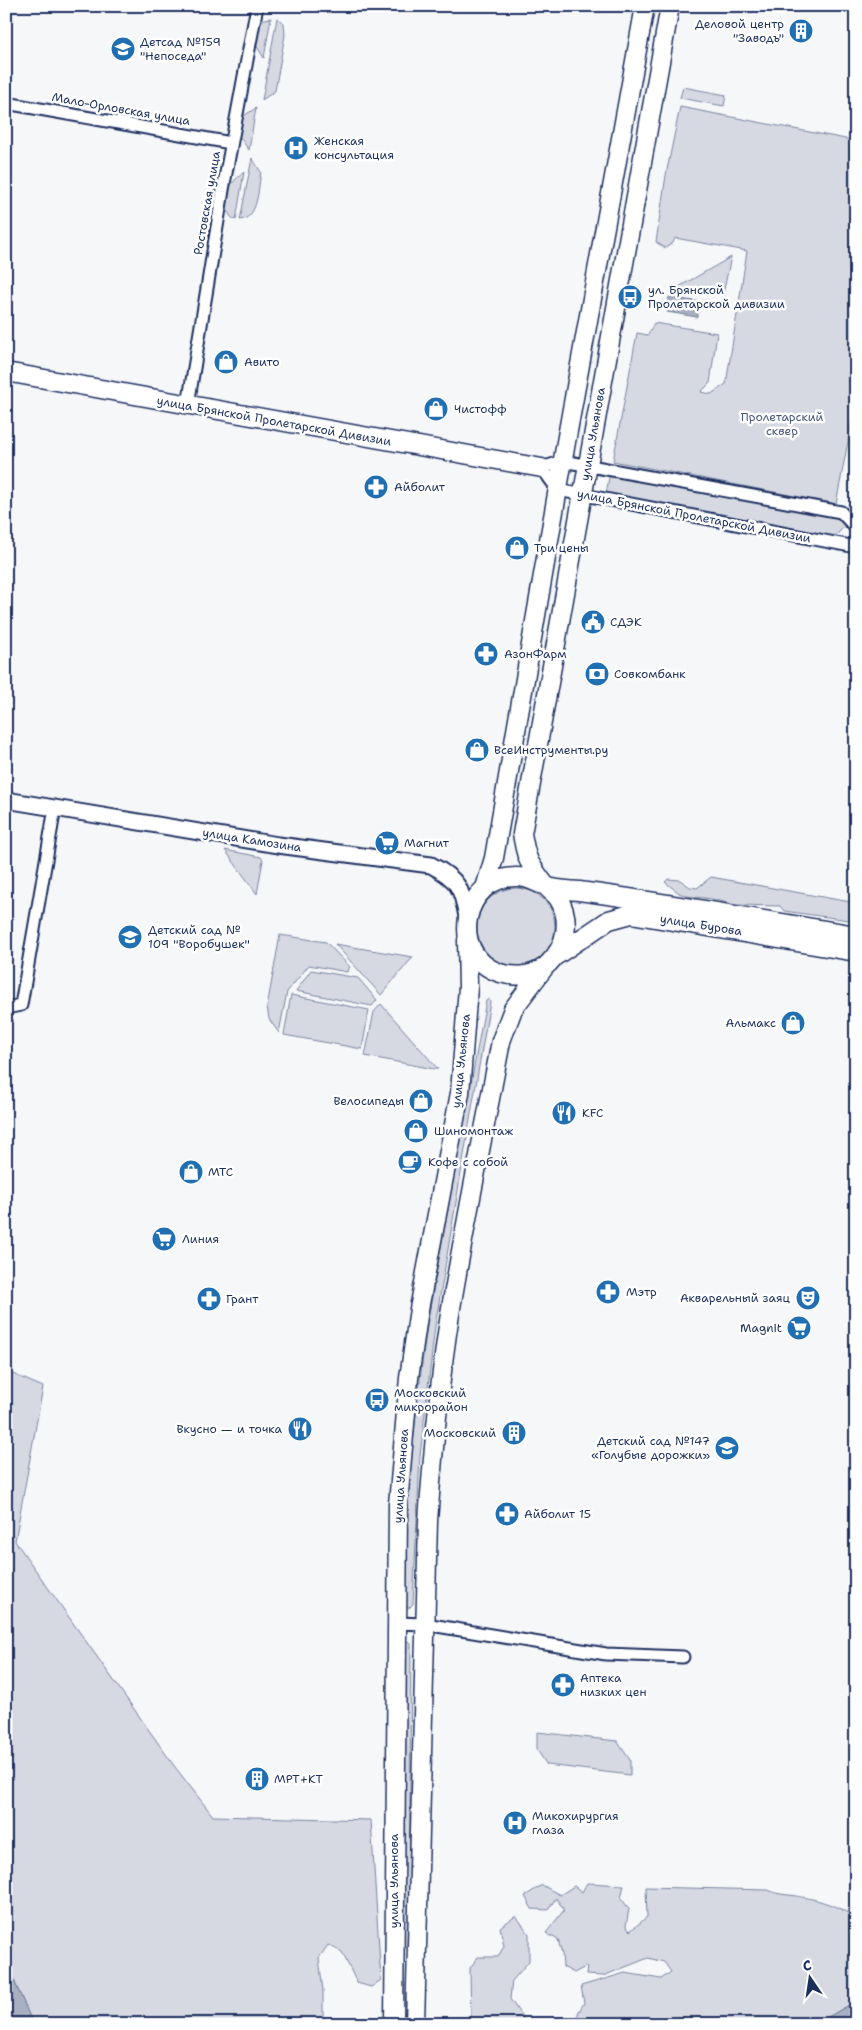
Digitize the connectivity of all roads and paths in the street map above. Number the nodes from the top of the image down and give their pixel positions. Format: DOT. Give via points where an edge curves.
graph roads {
  1 [pos="257,6"];
  2 [pos="645,6"];
  3 [pos="670,6"];
  4 [pos="6,103"];
  5 [pos="231,143"];
  6 [pos="6,372"];
  7 [pos="188,405"];
  8 [pos="563,461"];
  9 [pos="587,465"];
  10 [pos="542,468"];
  11 [pos="558,490"];
  12 [pos="582,494"];
  13 [pos="856,528"];
  14 [pos="856,547"];
  15 [pos="6,800"];
  16 [pos="54,808"];
  17 [pos="546,886"];
  18 [pos="485,888"];
  19 [pos="467,926"];
  20 [pos="856,935"];
  21 [pos="856,952"];
  22 [pos="552,961"];
  23 [pos="6,1008"];
  24 [pos="396,1623"];
  25 [pos="425,1624"];
  26 [pos="683,1657"];
  27 [pos="394,2024"];
  28 [pos="415,2024"];
  1 -- 5 [label="street, Ростовская улица"];
  2 -- 8 [label="main road, улица Ульянова"];
  3 -- 9 [label="main road, улица Ульянова"];
  4 -- 5 [label="street, Мало-Орловская улица"];
  5 -- 7 [label="street, Ростовская улица"];
  6 -- 7 [label="main road, улица Брянской Пролетарской Дивизии"];
  7 -- 10 [label="main road, улица Брянской Пролетарской Дивизии"];
  8 -- 9 [label="street, улица Брянской Пролетарской Дивизии"];
  8 -- 10 [label="street, улица Брянской Пролетарской Дивизии"];
  8 -- 11 [label="main road, улица Ульянова"];
  9 -- 12 [label="main road, улица Ульянова"];
  9 -- 13 [label="street, улица Брянской Пролетарской Дивизии" via="841,512"];
  10 -- 11 [label="street"];
  11 -- 12 [label="street, улица Брянской Пролетарской Дивизии"];
  11 -- 18 [label="main road, улица Ульянова" via="494,858"];
  12 -- 14 [label="street, улица Брянской Пролетарской Дивизии"];
  12 -- 17 [label="main road, улица Ульянова" via="522,834 529,861"];
  15 -- 16 [label="street, улица Камозина"];
  16 -- 19 [label="street, улица Камозина" via="270,844 431,866 457,882 464,896"];
  16 -- 23 [label="street" via="21,1005"];
  17 -- 18 [label="main road" via="532,879 517,877 500,880"];
  17 -- 20 [label="main road, улица Бурова"];
  17 -- 22 [label="main road" via="564,911 566,926 564,942"];
  18 -- 19 [label="main road" via="474,901"];
  19 -- 22 [label="main road" via="473,951 498,973 532,974"];
  19 -- 24 [label="main road, улица Ульянова" via="468,987 460,1093 419,1309 404,1425 398,1504"];
  21 -- 22 [label="main road, улица Бурова" via="631,914 609,920 582,936"];
  22 -- 25 [label="main road, улица Ульянова" via="513,1008 501,1041 450,1314 432,1463"];
  24 -- 25 [label="street"];
  24 -- 27 [label="main road, улица Ульянова"];
  25 -- 26 [label="street" via="606,1654"];
  25 -- 28 [label="main road, улица Ульянова"];
}
